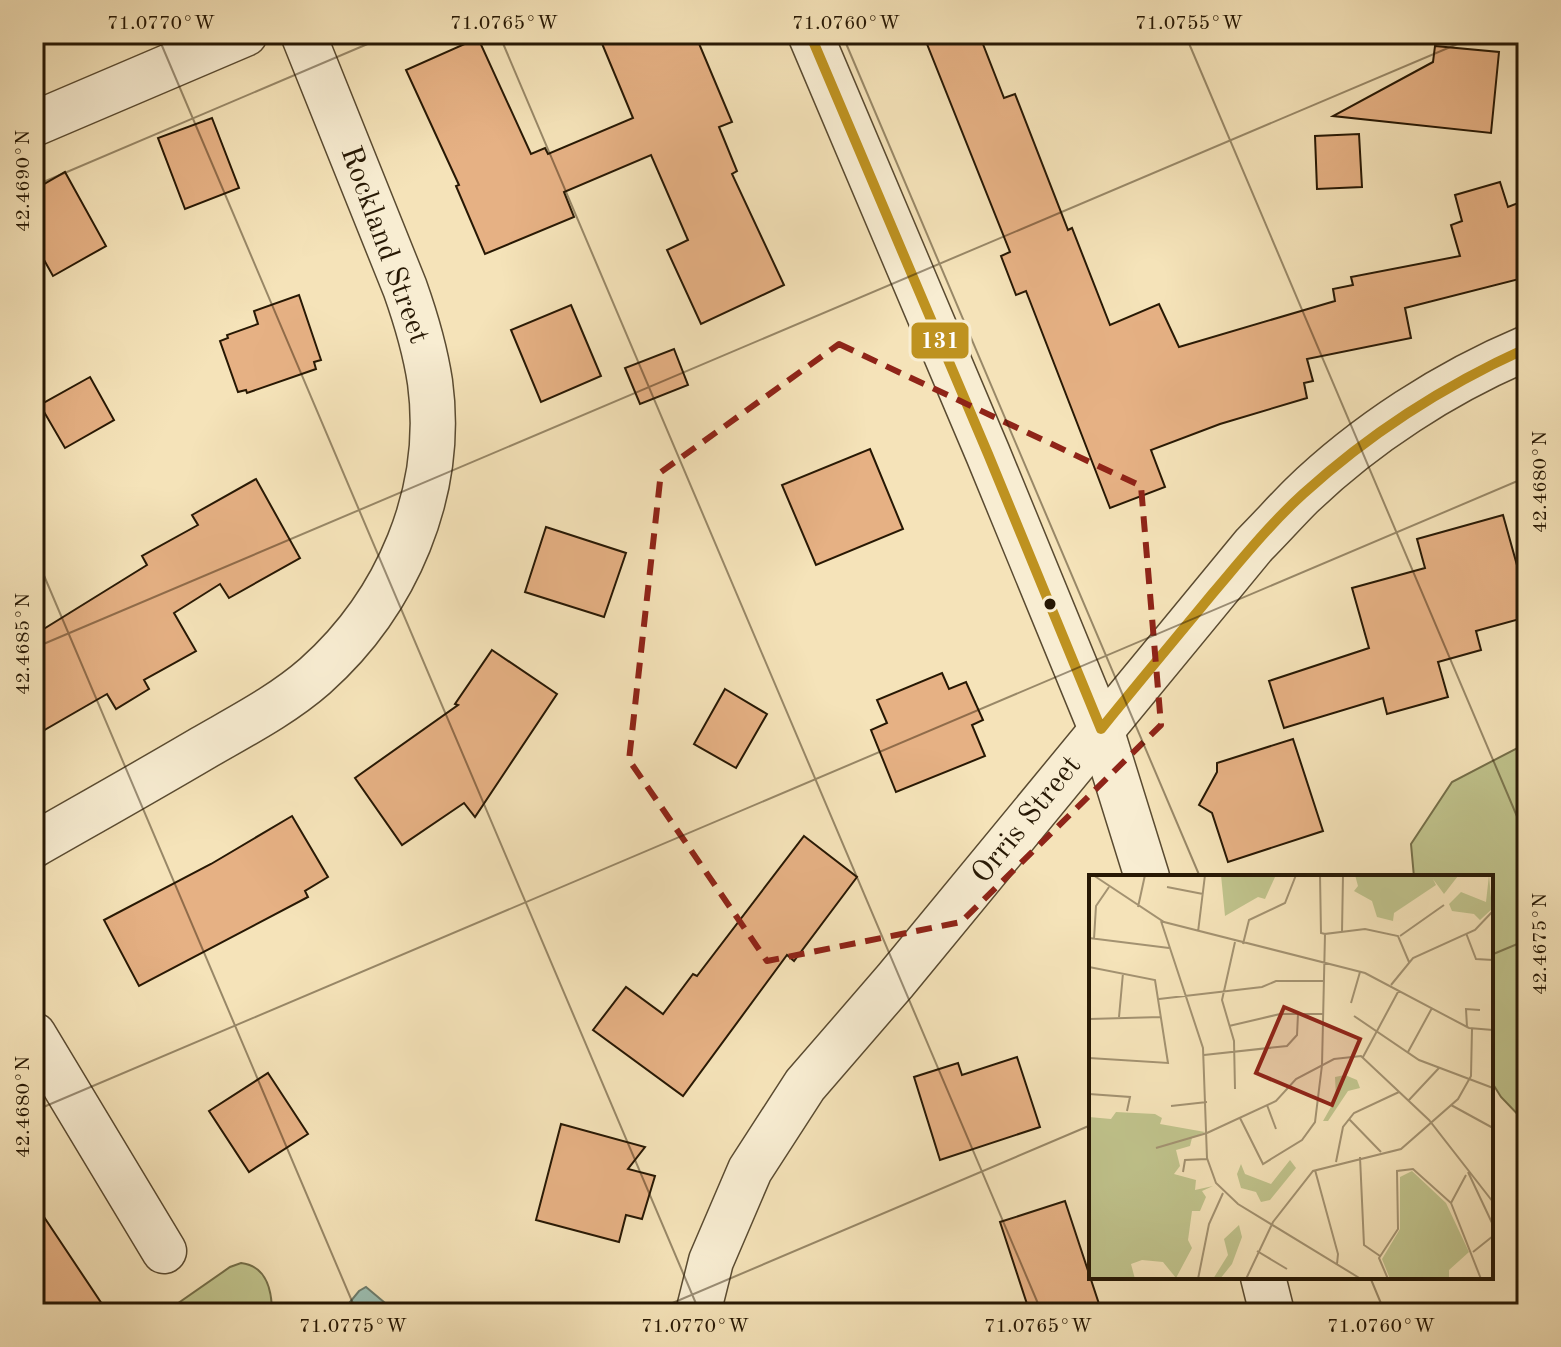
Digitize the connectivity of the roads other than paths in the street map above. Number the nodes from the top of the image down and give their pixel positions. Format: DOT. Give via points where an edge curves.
graph roads {
  1 [pos="245,34"];
  2 [pos="303,34"];
  3 [pos="810,34"];
  4 [pos="34,124"];
  5 [pos="1527,348"];
  6 [pos="1101,729"];
  7 [pos="34,845"];
  8 [pos="1146,875"];
  9 [pos="34,1035"];
  10 [pos="164,1251"];
  11 [pos="1264,1279"];
  12 [pos="698,1313"];
  13 [pos="1272,1313"];
  1 -- 4 [label="street"];
  2 -- 7 [label="street, Rockland Street" via="409,299 424,351 432,406 431,450 419,515 378,604 337,656 312,678 258,716"];
  3 -- 6 [label="street"];
  5 -- 6 [label="street, Orris Street" via="1411,410 1302,495"];
  6 -- 8 [label="street"];
  6 -- 12 [label="street, Orris Street" via="805,1085 750,1170 711,1261"];
  9 -- 10 [label="street"];
  11 -- 13 [label="street"];
}
